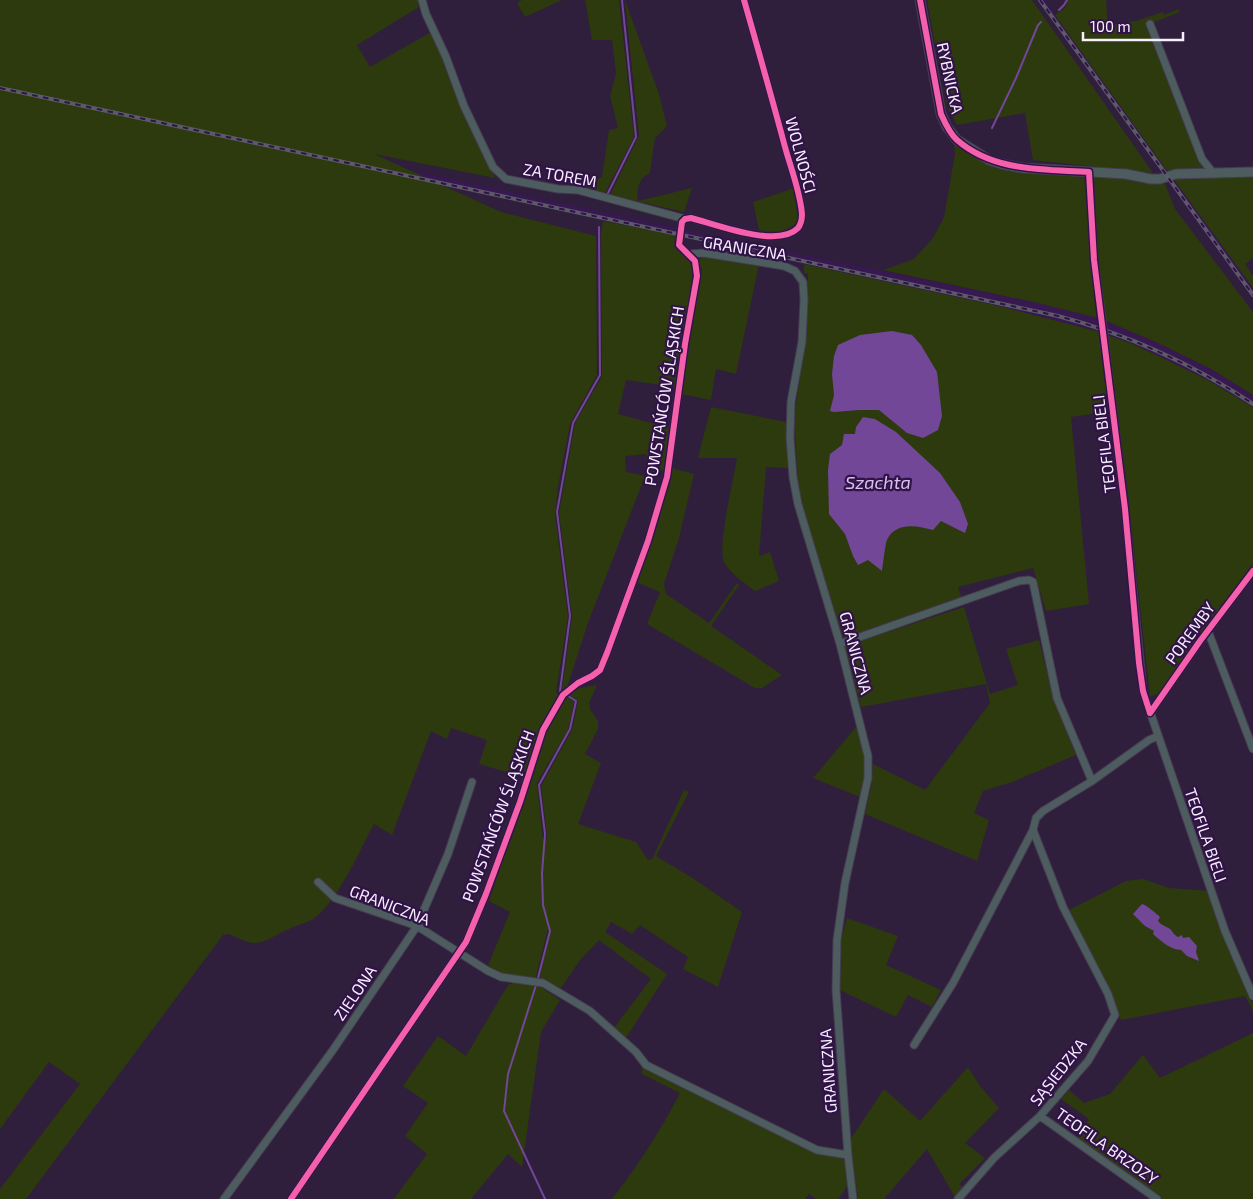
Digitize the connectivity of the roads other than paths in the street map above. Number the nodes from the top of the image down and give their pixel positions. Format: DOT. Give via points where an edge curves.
graph roads {
  1 [pos="422,0"];
  2 [pos="744,0"];
  3 [pos="920,0"];
  4 [pos="1150,24"];
  5 [pos="1089,172"];
  6 [pos="1253,172"];
  7 [pos="1214,174"];
  8 [pos="684,220"];
  9 [pos="689,254"];
  10 [pos="1253,571"];
  11 [pos="1208,631"];
  12 [pos="1200,641"];
  13 [pos="1213,643"];
  14 [pos="840,644"];
  15 [pos="1163,695"];
  16 [pos="1146,701"];
  17 [pos="1150,713"];
  18 [pos="1158,736"];
  19 [pos="1253,749"];
  20 [pos="1092,781"];
  21 [pos="472,782"];
  22 [pos="1033,830"];
  23 [pos="318,882"];
  24 [pos="417,926"];
  25 [pos="459,952"];
  26 [pos="1253,996"];
  27 [pos="914,1044"];
  28 [pos="1040,1116"];
  29 [pos="848,1155"];
  30 [pos="224,1199"];
  31 [pos="291,1199"];
  32 [pos="854,1199"];
  33 [pos="958,1199"];
  34 [pos="1157,1199"];
  1 -- 8 [label="street, ZA TOREM" via="464,106 493,167 506,179 578,190"];
  2 -- 8 [label="street, WOLNOŚCI" via="798,197 801,222 798,228 781,236 737,232 691,218"];
  3 -- 5 [label="street, RYBNICKA" via="941,114 957,140 989,160 1002,164"];
  4 -- 7 [label="street" via="1202,159"];
  5 -- 7 [label="street, RYBNICKA" via="1156,179 1176,174"];
  5 -- 16 [label="street, TEOFILA BIELI, bridge" via="1094,260 1125,510 1139,663"];
  6 -- 7 [label="street, RYBNICKA"];
  8 -- 9 [label="street, POWSTAŃCÓW ŚLĄSKICH" via="678,245"];
  9 -- 14 [label="street, GRANICZNA" via="704,253 784,266 795,271 803,282 802,342 790,402 790,438 798,504"];
  9 -- 25 [label="street, POWSTAŃCÓW ŚLĄSKICH" via="695,261 697,276 667,477 653,525 600,670 563,695 543,730 486,894"];
  10 -- 11 [label="street, POREMBY"];
  11 -- 12 [label="street, POREMBY"];
  11 -- 13 [label="street"];
  12 -- 13 [label="street"];
  12 -- 15 [label="street, POREMBY"];
  13 -- 19 [label="street"];
  14 -- 20 [label="street" via="1019,581 1033,582 1057,698"];
  14 -- 29 [label="street, GRANICZNA" via="869,767 845,883 837,940 836,990"];
  15 -- 16 [label="street"];
  15 -- 17 [label="street, POREMBY"];
  16 -- 17 [label="street, TEOFILA BIELI"];
  17 -- 18 [label="street, TEOFILA BIELI"];
  18 -- 20 [label="street"];
  18 -- 26 [label="street, TEOFILA BIELI" via="1225,931"];
  20 -- 22 [label="street" via="1043,811 1036,818"];
  21 -- 24 [label="street, ZIELONA" via="448,854"];
  22 -- 27 [label="street" via="958,974"];
  22 -- 28 [label="street, SĄSIEDZKA" via="1062,907 1108,994 1115,1015 1088,1061"];
  23 -- 24 [label="street, GRANICZNA" via="335,898"];
  24 -- 25 [label="street, GRANICZNA"];
  24 -- 30 [label="street, ZIELONA" via="329,1057"];
  25 -- 29 [label="street, GRANICZNA" via="501,977 544,983 590,1011 646,1065 817,1150"];
  25 -- 31 [label="street, POWSTAŃCÓW ŚLĄSKICH"];
  28 -- 33 [label="street, SĄSIEDZKA" via="994,1158"];
  28 -- 34 [label="street, TEOFILA BRZOZY"];
  29 -- 32 [label="street, GRANICZNA"];
}
